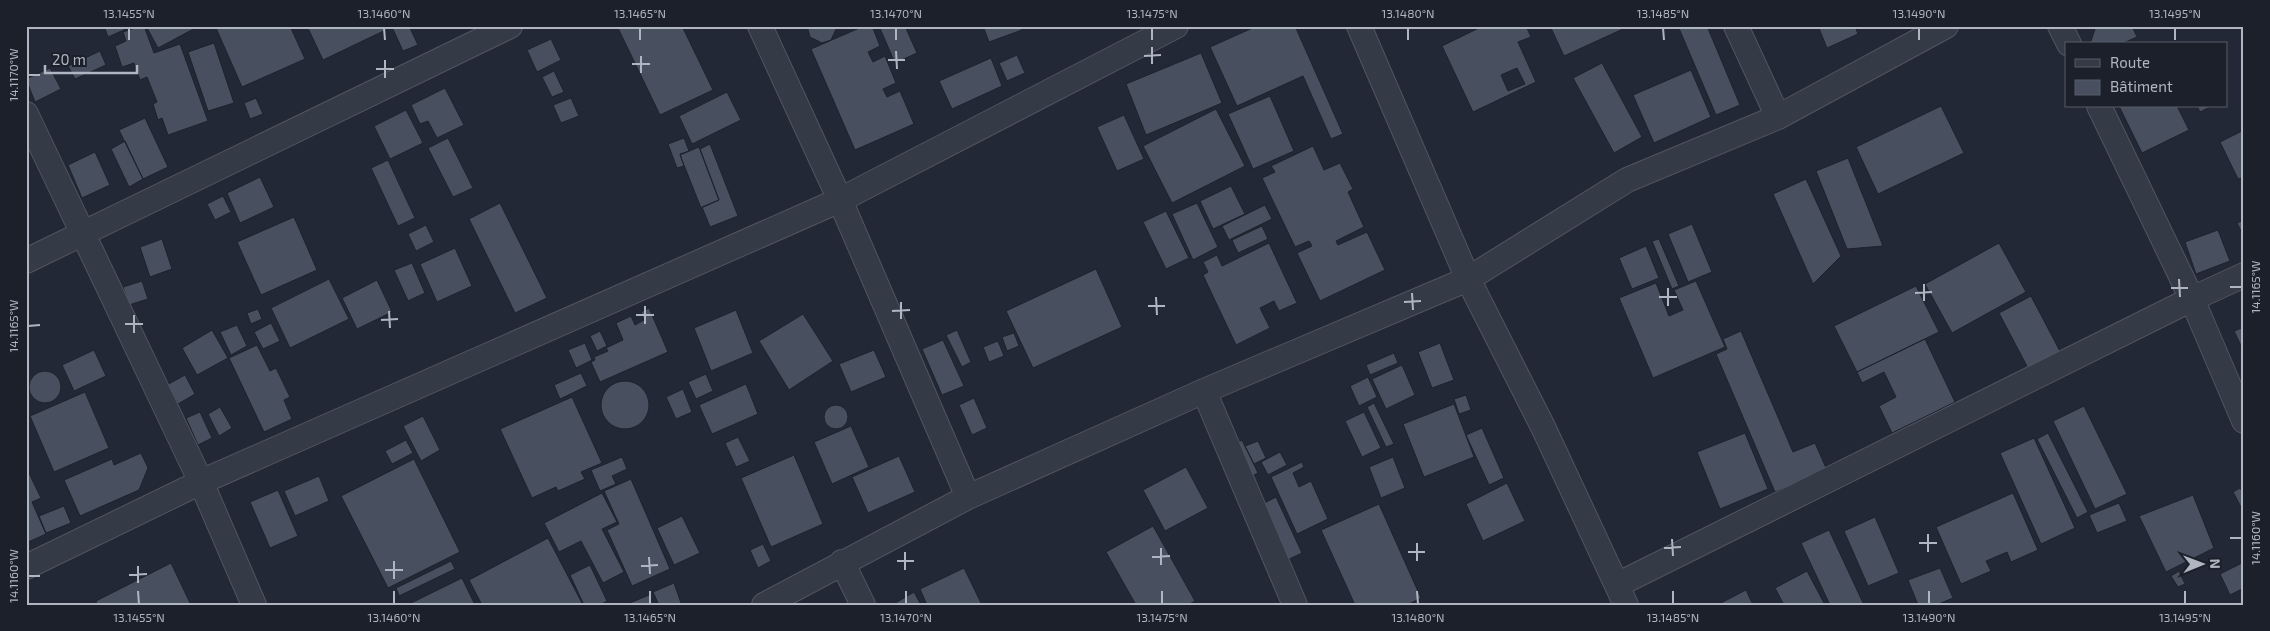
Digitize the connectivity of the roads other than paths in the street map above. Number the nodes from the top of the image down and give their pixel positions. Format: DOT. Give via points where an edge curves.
graph roads {
  1 [pos="510,26"];
  2 [pos="760,26"];
  3 [pos="1176,26"];
  4 [pos="1359,26"];
  5 [pos="1736,26"];
  6 [pos="1946,26"];
  7 [pos="2060,26"];
  8 [pos="2068,42"];
  9 [pos="2100,108"];
  10 [pos="26,114"];
  11 [pos="1778,117"];
  12 [pos="840,200"];
  13 [pos="83,234"];
  14 [pos="26,261"];
  15 [pos="2244,275"];
  16 [pos="1468,280"];
  17 [pos="2192,299"];
  18 [pos="1204,391"];
  19 [pos="2244,421"];
  20 [pos="201,482"];
  21 [pos="968,497"];
  22 [pos="842,562"];
  23 [pos="26,567"];
  24 [pos="1621,595"];
  25 [pos="254,605"];
  26 [pos="764,605"];
  27 [pos="863,605"];
  28 [pos="1295,605"];
  1 -- 13 [label="street"];
  2 -- 12 [label="street"];
  3 -- 12 [label="street"];
  4 -- 16 [label="street"];
  5 -- 11 [label="street"];
  6 -- 11 [label="street"];
  7 -- 8 [label="street"];
  9 -- 17 [label="street"];
  10 -- 13 [label="street"];
  11 -- 16 [label="street" via="1627,180"];
  12 -- 20 [label="street"];
  12 -- 21 [label="street"];
  13 -- 14 [label="street"];
  13 -- 20 [label="street"];
  15 -- 17 [label="street"];
  16 -- 18 [label="street"];
  16 -- 24 [label="street" via="1544,429"];
  17 -- 19 [label="street"];
  17 -- 24 [label="street"];
  18 -- 21 [label="street"];
  18 -- 28 [label="street"];
  20 -- 23 [label="street"];
  20 -- 25 [label="street"];
  21 -- 22 [label="street"];
  22 -- 26 [label="street"];
  22 -- 27 [label="street"];
}
